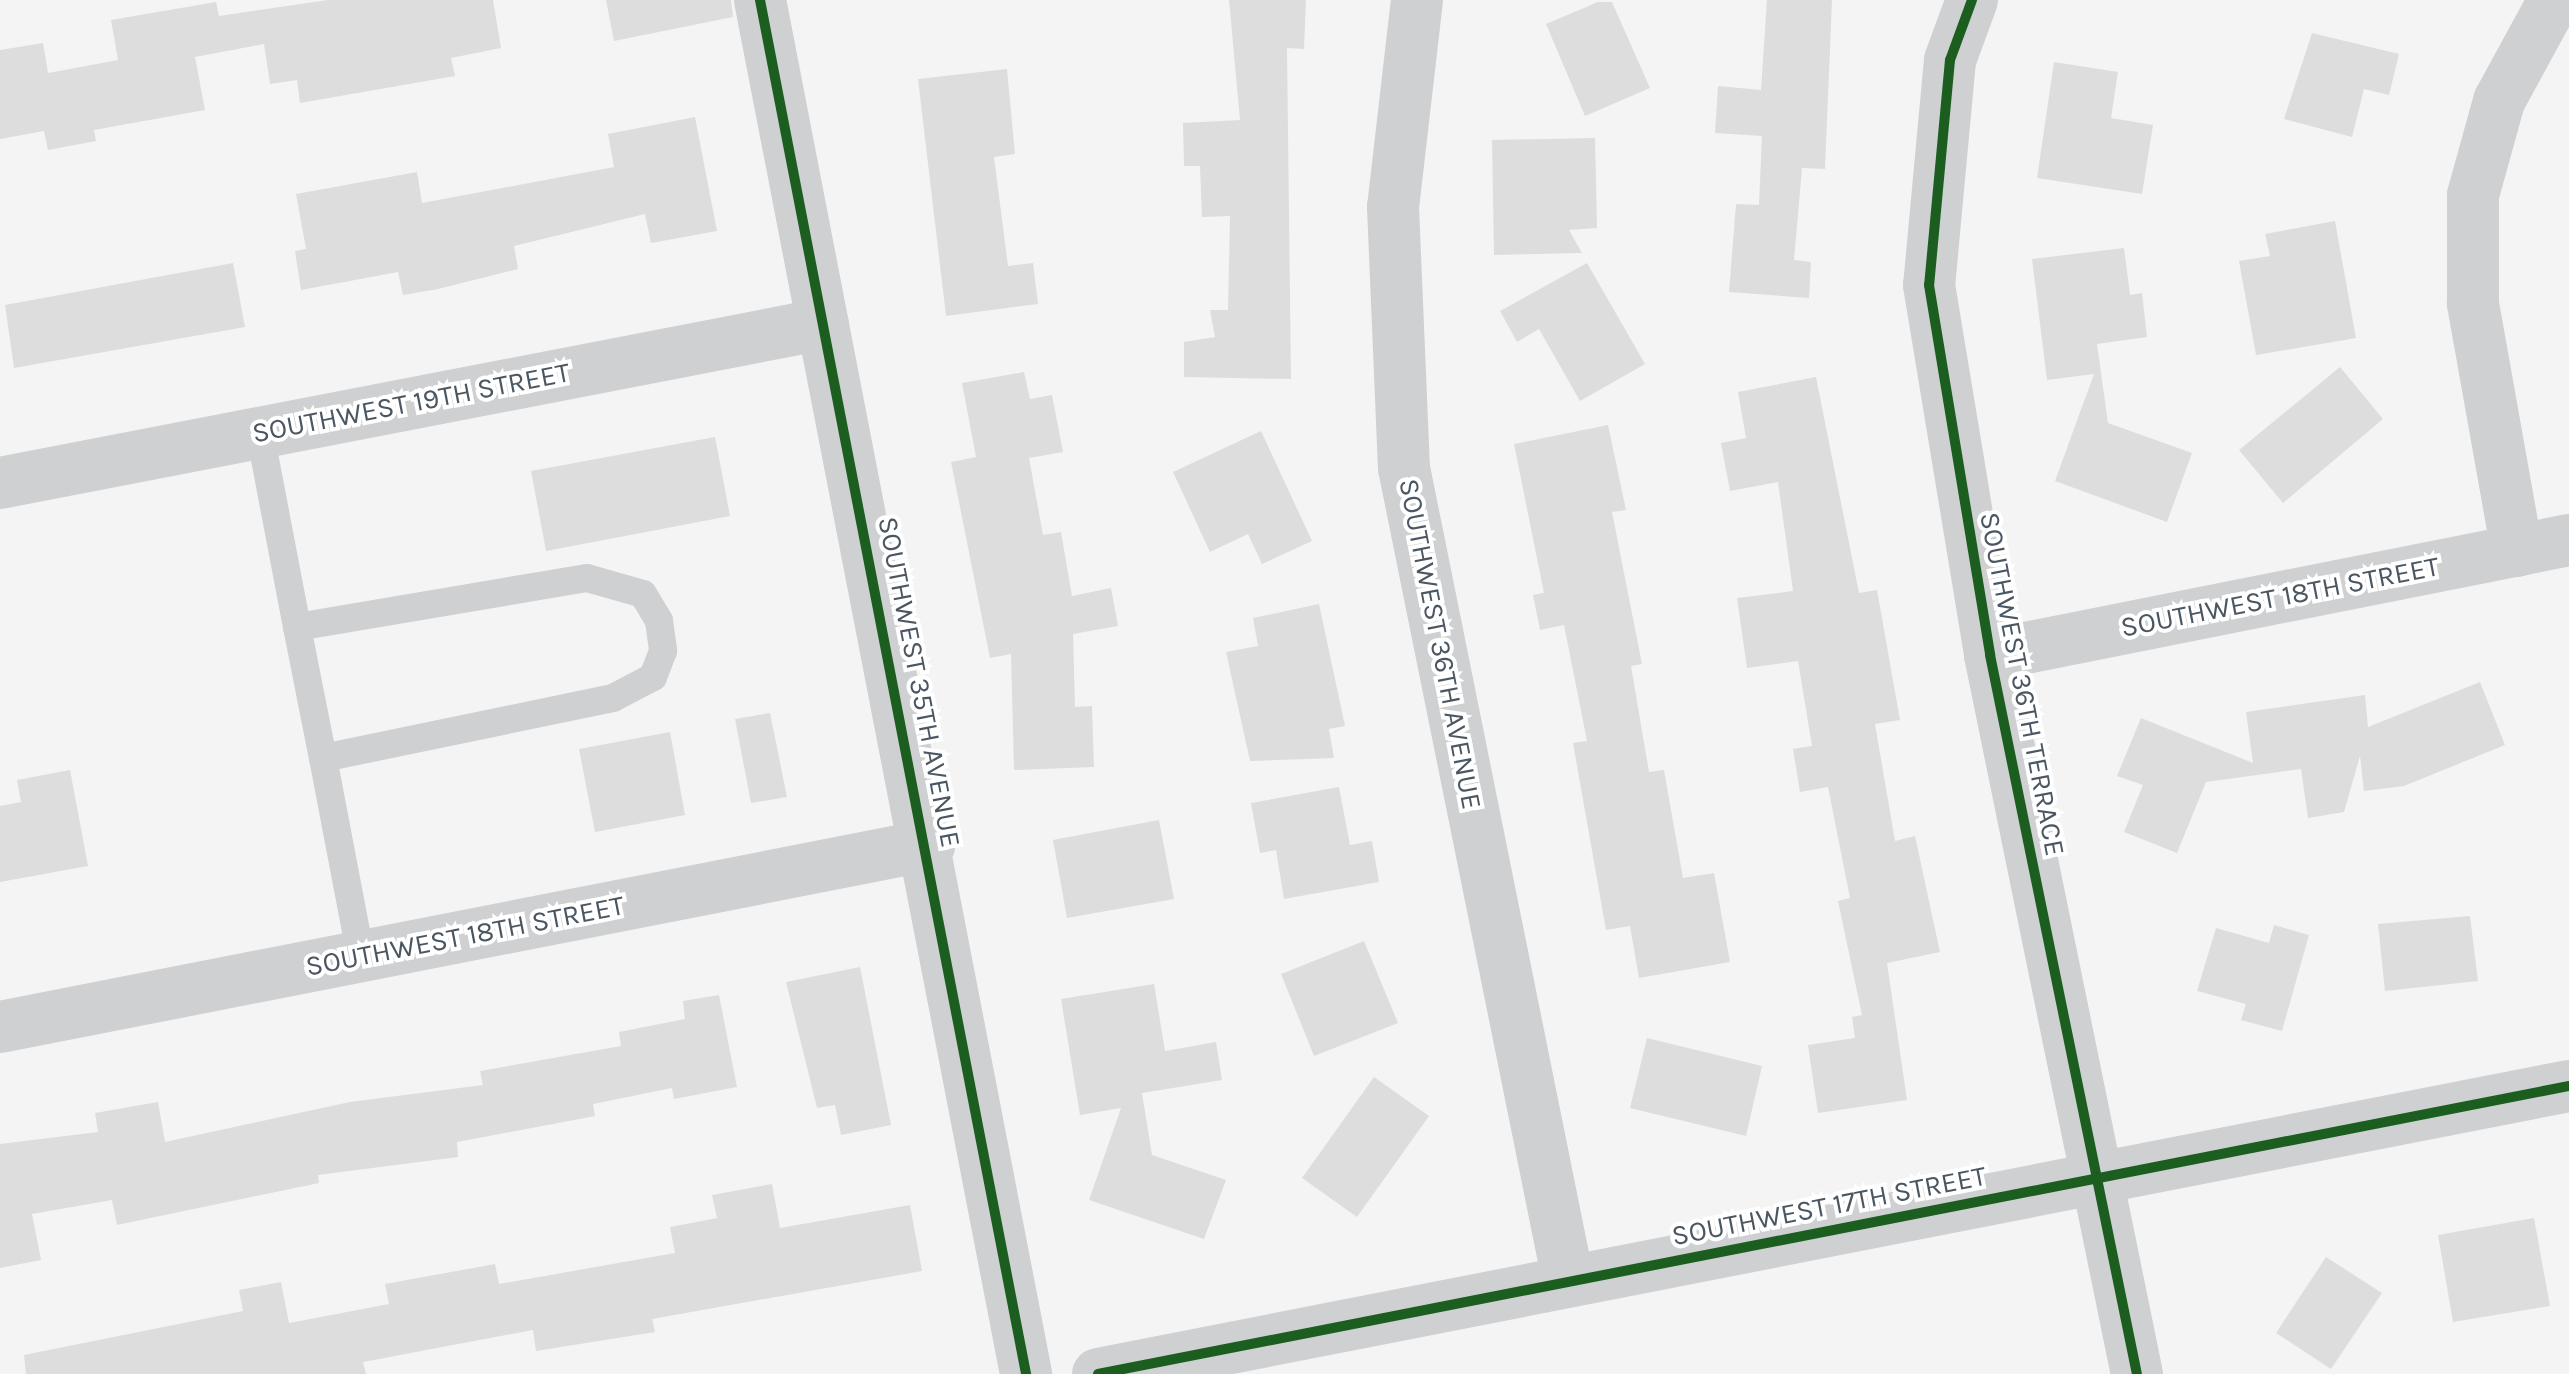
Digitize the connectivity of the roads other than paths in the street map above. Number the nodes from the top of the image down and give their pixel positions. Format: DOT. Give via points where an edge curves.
graph roads {
  1 [pos="760,0"];
  2 [pos="1417,0"];
  3 [pos="1972,0"];
  4 [pos="2554,0"];
  5 [pos="823,324"];
  6 [pos="260,433"];
  7 [pos="0,483"];
  8 [pos="2569,540"];
  9 [pos="2517,550"];
  10 [pos="297,627"];
  11 [pos="1990,654"];
  12 [pos="322,758"];
  13 [pos="929,845"];
  14 [pos="361,957"];
  15 [pos="0,1027"];
  16 [pos="2569,1086"];
  17 [pos="2097,1177"];
  18 [pos="1568,1280"];
  19 [pos="1026,1374"];
  20 [pos="1098,1374"];
  21 [pos="2136,1374"];
  1 -- 5 [label="street, SOUTHWEST 35TH AVENUE"];
  2 -- 18 [label="street, SOUTHWEST 36TH AVENUE" via="1393,207 1404,468"];
  3 -- 11 [label="street, SOUTHWEST 36TH TERRACE" via="1950,60 1929,285"];
  4 -- 9 [label="street" via="2499,101 2472,196 2473,303"];
  5 -- 6 [label="street, SOUTHWEST 19TH STREET"];
  5 -- 13 [label="street, SOUTHWEST 35TH AVENUE"];
  6 -- 7 [label="street, SOUTHWEST 19TH STREET"];
  6 -- 10 [label="lane"];
  8 -- 9 [label="street, SOUTHWEST 18TH STREET"];
  9 -- 11 [label="street, SOUTHWEST 18TH STREET"];
  10 -- 12 [label="lane"];
  10 -- 12 [label="lane" via="587,578 643,594 659,621 663,650 653,676 612,698"];
  11 -- 17 [label="street, SOUTHWEST 36TH TERRACE"];
  12 -- 14 [label="lane"];
  13 -- 14 [label="street, SOUTHWEST 18TH STREET"];
  13 -- 19 [label="street, SOUTHWEST 35TH AVENUE"];
  14 -- 15 [label="street, SOUTHWEST 18TH STREET"];
  16 -- 17 [label="street, SOUTHWEST 17TH STREET"];
  17 -- 18 [label="street, SOUTHWEST 17TH STREET"];
  17 -- 21 [label="street, SOUTHWEST 36TH TERRACE"];
  18 -- 20 [label="street, SOUTHWEST 17TH STREET"];
}
